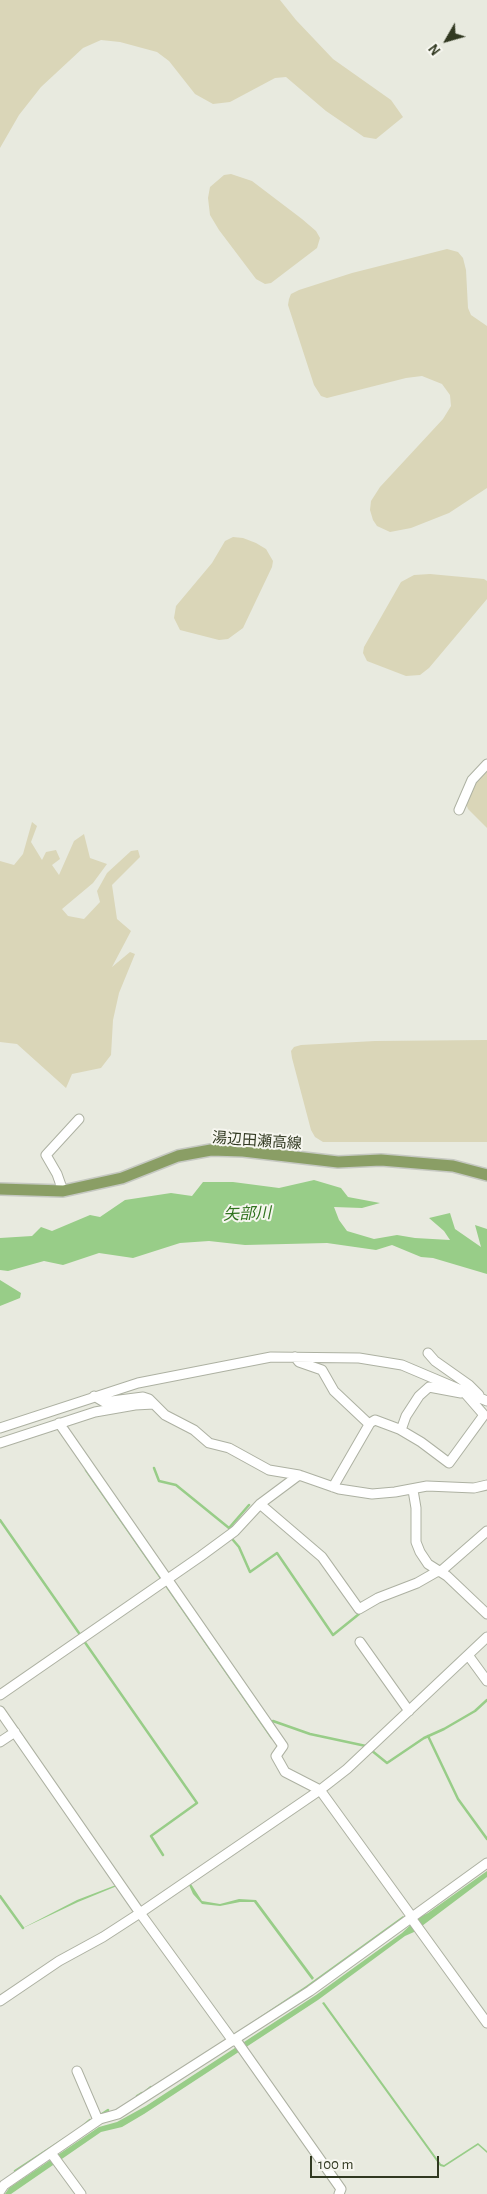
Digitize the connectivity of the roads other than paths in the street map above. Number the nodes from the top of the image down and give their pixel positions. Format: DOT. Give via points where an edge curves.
graph roads {
  1 [pos="487,764"];
  2 [pos="459,810"];
  3 [pos="79,1119"];
  4 [pos="487,1175"];
  5 [pos="0,1188"];
  6 [pos="63,1191"];
  7 [pos="428,1353"];
  8 [pos="295,1357"];
  9 [pos="463,1391"];
  10 [pos="94,1396"];
  11 [pos="484,1400"];
  12 [pos="154,1404"];
  13 [pos="59,1423"];
  14 [pos="369,1424"];
  15 [pos="0,1428"];
  16 [pos="401,1430"];
  17 [pos="0,1443"];
  18 [pos="299,1475"];
  19 [pos="487,1485"];
  20 [pos="333,1487"];
  21 [pos="413,1490"];
  22 [pos="260,1504"];
  23 [pos="487,1531"];
  24 [pos="439,1572"];
  25 [pos="167,1578"];
  26 [pos="487,1614"];
  27 [pos="487,1638"];
  28 [pos="360,1642"];
  29 [pos="468,1655"];
  30 [pos="487,1681"];
  31 [pos="0,1695"];
  32 [pos="0,1711"];
  33 [pos="409,1711"];
  34 [pos="15,1732"];
  35 [pos="0,1742"];
  36 [pos="320,1790"];
  37 [pos="487,1863"];
  38 [pos="140,1913"];
  39 [pos="412,1919"];
  40 [pos="0,2001"];
  41 [pos="487,2023"];
  42 [pos="234,2040"];
  43 [pos="77,2071"];
  44 [pos="98,2120"];
  45 [pos="54,2157"];
  46 [pos="0,2177"];
  47 [pos="9,2181"];
  48 [pos="0,2190"];
  49 [pos="81,2194"];
  50 [pos="339,2194"];
  1 -- 2 [label="street" via="472,780"];
  3 -- 6 [label="street" via="46,1155"];
  4 -- 6 [label="main road, 湯辺田瀬高線" via="453,1166 381,1160 338,1162 211,1150 178,1156 122,1178"];
  5 -- 6 [label="main road, 湯辺田瀬高線"];
  7 -- 11 [label="street"];
  8 -- 9 [label="street" via="359,1358 402,1364"];
  8 -- 10 [label="street" via="271,1357 138,1383"];
  8 -- 14 [label="street" via="299,1362 322,1370 334,1391"];
  9 -- 11 [label="street"];
  9 -- 16 [label="street" via="429,1387 419,1396"];
  9 -- 16 [label="street" via="484,1415 449,1463"];
  10 -- 12 [label="street" via="104,1402 142,1397"];
  10 -- 15 [label="street"];
  12 -- 13 [label="street" via="95,1412"];
  12 -- 18 [label="street" via="165,1415 209,1442 229,1448 269,1470"];
  13 -- 17 [label="street"];
  13 -- 25 [label="street"];
  14 -- 16 [label="street" via="375,1420"];
  14 -- 20 [label="street"];
  18 -- 20 [label="street"];
  18 -- 22 [label="street"];
  19 -- 21 [label="street" via="474,1488 427,1486"];
  20 -- 21 [label="street" via="372,1494"];
  21 -- 24 [label="street" via="416,1542 428,1564"];
  22 -- 24 [label="street" via="322,1557 359,1609"];
  22 -- 25 [label="street" via="235,1531"];
  23 -- 24 [label="street"];
  24 -- 26 [label="street"];
  25 -- 31 [label="street"];
  25 -- 36 [label="street" via="283,1746 276,1756 285,1772"];
  27 -- 29 [label="street"];
  28 -- 33 [label="street"];
  29 -- 30 [label="street"];
  29 -- 33 [label="street"];
  32 -- 34 [label="street"];
  33 -- 36 [label="street"];
  34 -- 35 [label="street"];
  34 -- 38 [label="street"];
  36 -- 38 [label="street"];
  36 -- 39 [label="street"];
  37 -- 39 [label="street"];
  38 -- 40 [label="street"];
  38 -- 42 [label="street"];
  39 -- 41 [label="street"];
  39 -- 42 [label="street"];
  42 -- 44 [label="street" via="118,2114"];
  42 -- 50 [label="street" via="341,2189"];
  43 -- 44 [label="street"];
  44 -- 45 [label="street"];
  45 -- 47 [label="street"];
  45 -- 49 [label="street"];
  46 -- 47 [label="street"];
  47 -- 48 [label="street"];
}
